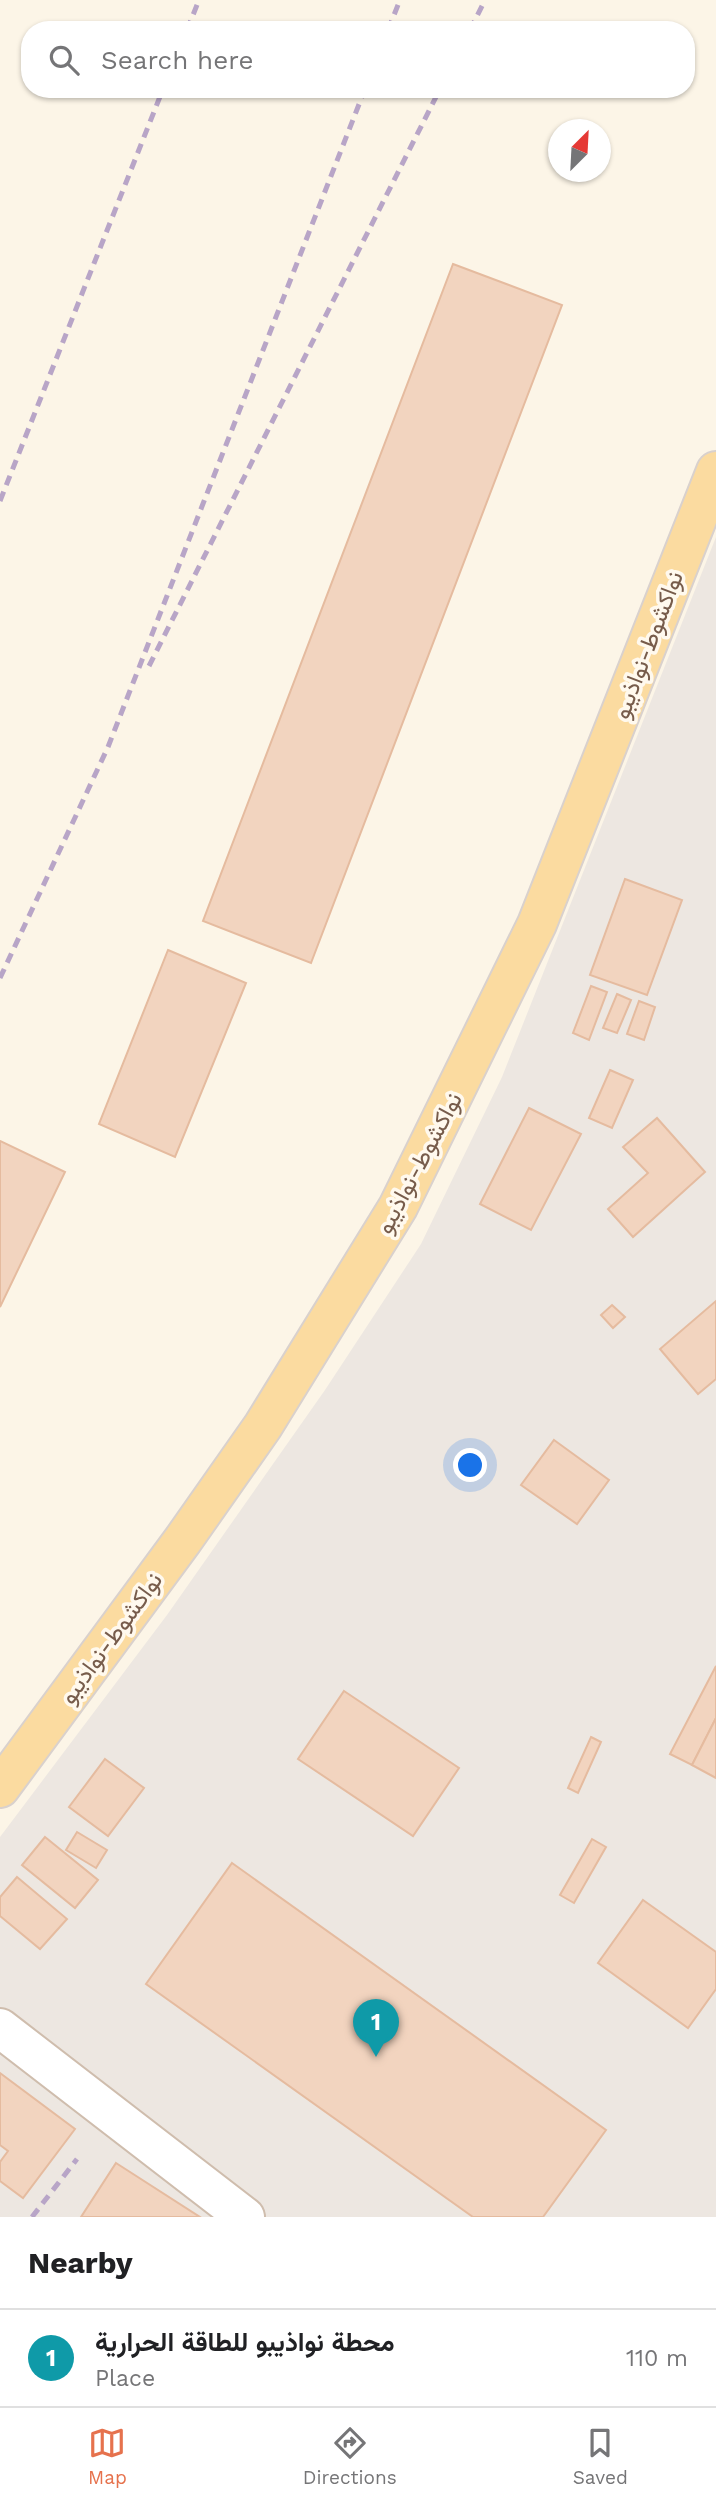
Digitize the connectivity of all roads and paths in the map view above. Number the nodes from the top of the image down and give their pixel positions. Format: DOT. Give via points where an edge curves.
graph roads {
  1 [pos="716,471"];
  2 [pos="0,1788"];
  3 [pos="0,2028"];
  4 [pos="245,2217"];
  1 -- 2 [label="main road, نواكشوط-نواذيبو" via="537,924 398,1207 263,1426"];
  3 -- 4 [label="lane"];
}
